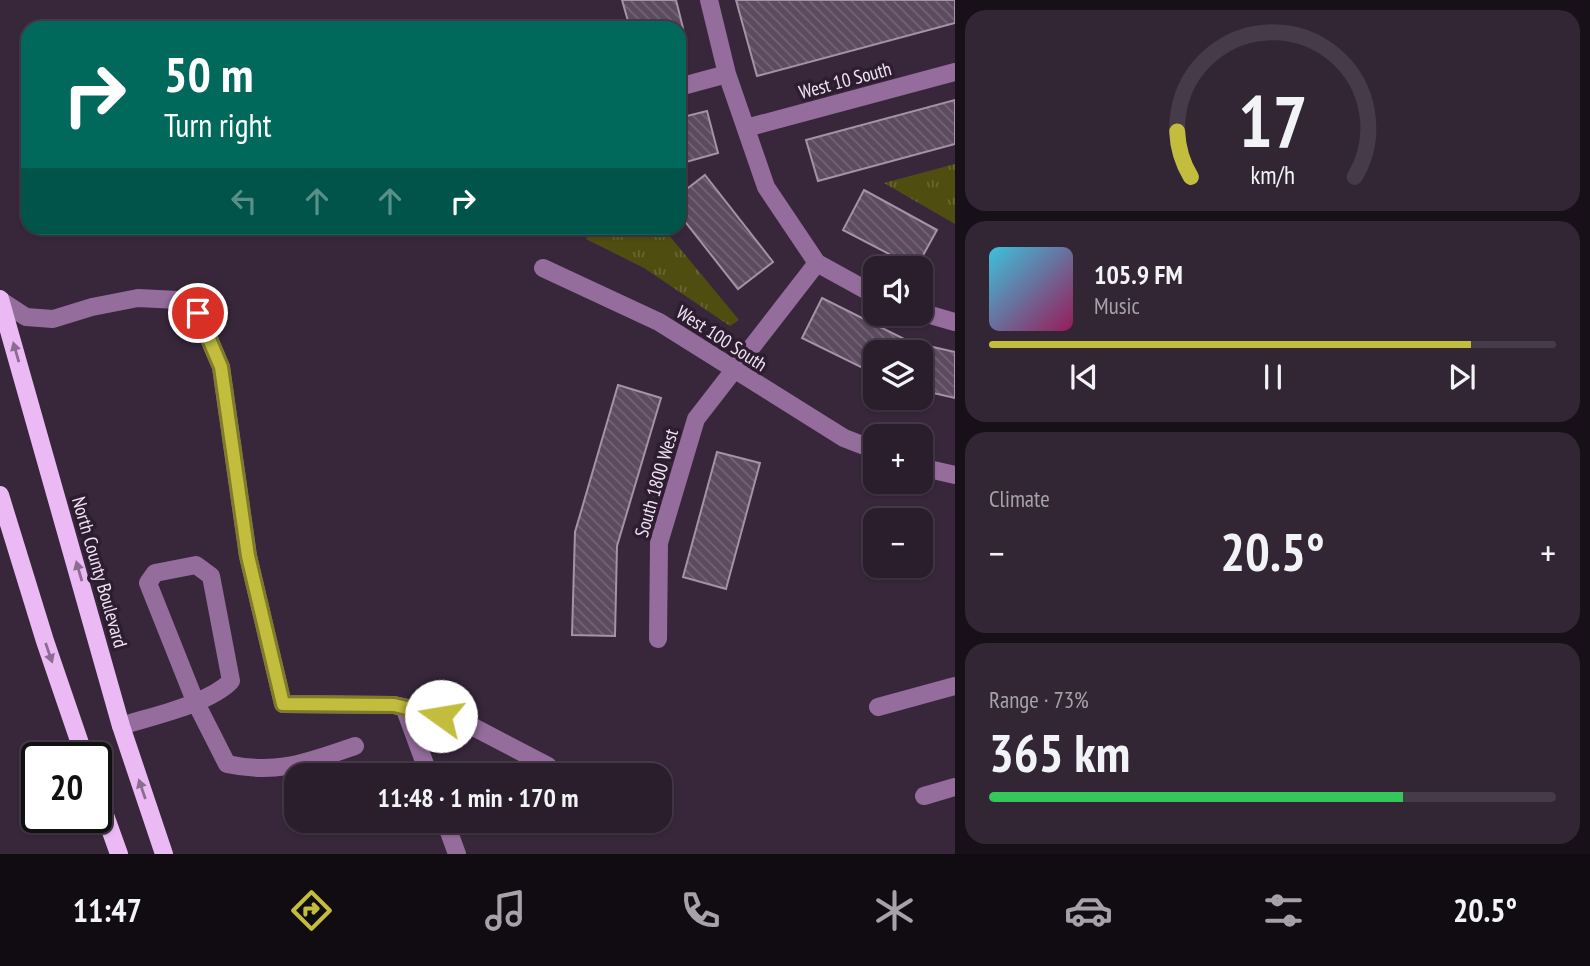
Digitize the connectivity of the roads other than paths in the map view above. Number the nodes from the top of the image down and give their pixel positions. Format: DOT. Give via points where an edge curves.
graph roads {
  1 [pos="709,0"];
  2 [pos="955,72"];
  3 [pos="727,74"];
  4 [pos="686,85"];
  5 [pos="746,128"];
  6 [pos="817,263"];
  7 [pos="543,268"];
  8 [pos="863,288"];
  9 [pos="0,300"];
  10 [pos="933,316"];
  11 [pos="955,322"];
  12 [pos="733,371"];
  13 [pos="863,445"];
  14 [pos="933,470"];
  15 [pos="955,475"];
  16 [pos="0,495"];
  17 [pos="658,639"];
  18 [pos="955,686"];
  19 [pos="195,701"];
  20 [pos="404,707"];
  21 [pos="878,707"];
  22 [pos="121,726"];
  23 [pos="80,742"];
  24 [pos="355,746"];
  25 [pos="425,763"];
  26 [pos="542,763"];
  27 [pos="955,787"];
  28 [pos="924,796"];
  29 [pos="111,833"];
  30 [pos="449,833"];
  31 [pos="119,854"];
  32 [pos="164,854"];
  33 [pos="457,854"];
  1 -- 3 [label="street"];
  2 -- 5 [label="street, West 10 South"];
  3 -- 4 [label="street"];
  3 -- 5 [label="street"];
  5 -- 6 [label="street" via="766,187"];
  6 -- 8 [label="street"];
  6 -- 12 [label="street, South 1800 West"];
  7 -- 12 [label="street, West 100 South" via="659,322"];
  9 -- 20 [label="street" via="26,317 53,319 138,298 178,300 198,313 221,367 248,556 283,704"];
  22 -- 9 [label="main road, North County Boulevard, one-way"];
  10 -- 11 [label="street"];
  12 -- 13 [label="street, West 100 South"];
  12 -- 17 [label="street, South 1800 West" via="696,419 659,542"];
  14 -- 15 [label="street"];
  16 -- 23 [label="main road, one-way"];
  18 -- 21 [label="street"];
  19 -- 19 [label="street" via="221,692 231,681 211,576 196,565 155,573 148,583"];
  19 -- 22 [label="street"];
  19 -- 24 [label="street" via="227,764 257,771 299,764"];
  20 -- 25 [label="street"];
  20 -- 26 [label="street" via="460,720"];
  32 -- 22 [label="main road, North County Boulevard, one-way"];
  27 -- 28 [label="street"];
  29 -- 31 [label="main road"];
  30 -- 33 [label="street"];
}
